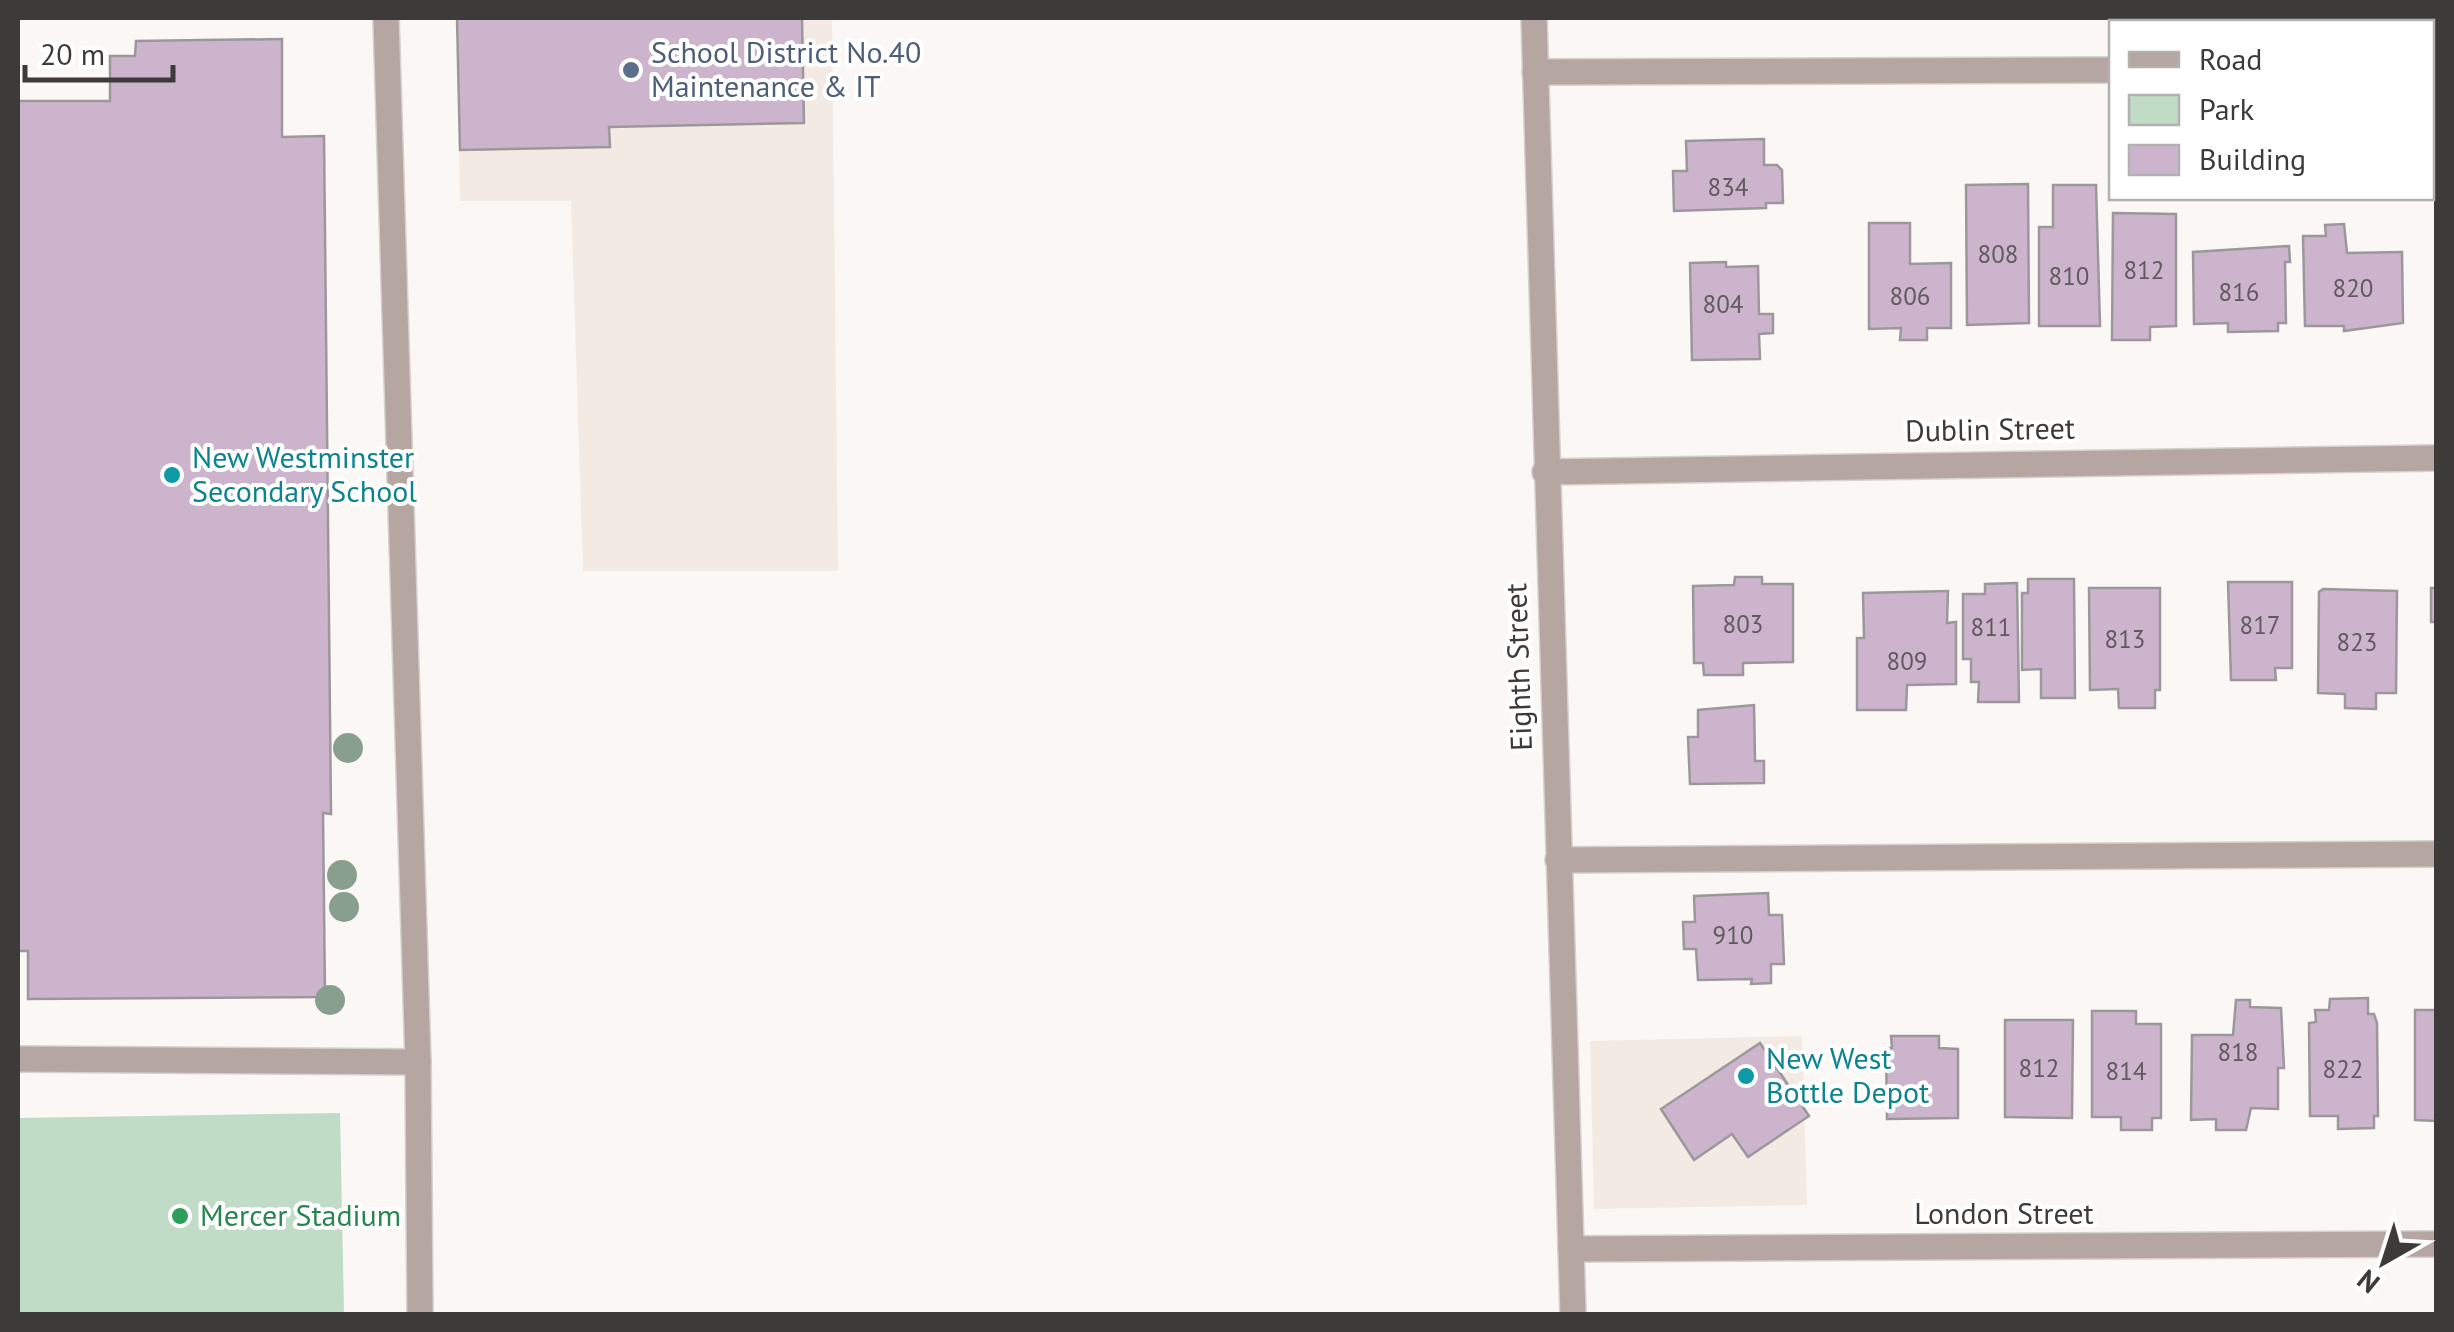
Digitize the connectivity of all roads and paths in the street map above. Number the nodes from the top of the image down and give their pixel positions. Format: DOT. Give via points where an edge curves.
graph roads {
  1 [pos="386,18"];
  2 [pos="1534,18"];
  3 [pos="2109,70"];
  4 [pos="1534,72"];
  5 [pos="2436,458"];
  6 [pos="1545,472"];
  7 [pos="2436,854"];
  8 [pos="1558,860"];
  9 [pos="18,1058"];
  10 [pos="418,1062"];
  11 [pos="2436,1244"];
  12 [pos="1571,1249"];
  13 [pos="420,1314"];
  14 [pos="1573,1314"];
  1 -- 10 [label="street"];
  2 -- 4 [label="street, Eighth Street"];
  3 -- 4 [label="street"];
  4 -- 6 [label="street, Eighth Street"];
  5 -- 6 [label="street, Dublin Street"];
  6 -- 8 [label="street, Eighth Street"];
  7 -- 8 [label="street"];
  8 -- 12 [label="street, Eighth Street"];
  9 -- 10 [label="street"];
  10 -- 13 [label="street"];
  11 -- 12 [label="street, London Street"];
  12 -- 14 [label="street, Eighth Street"];
}
